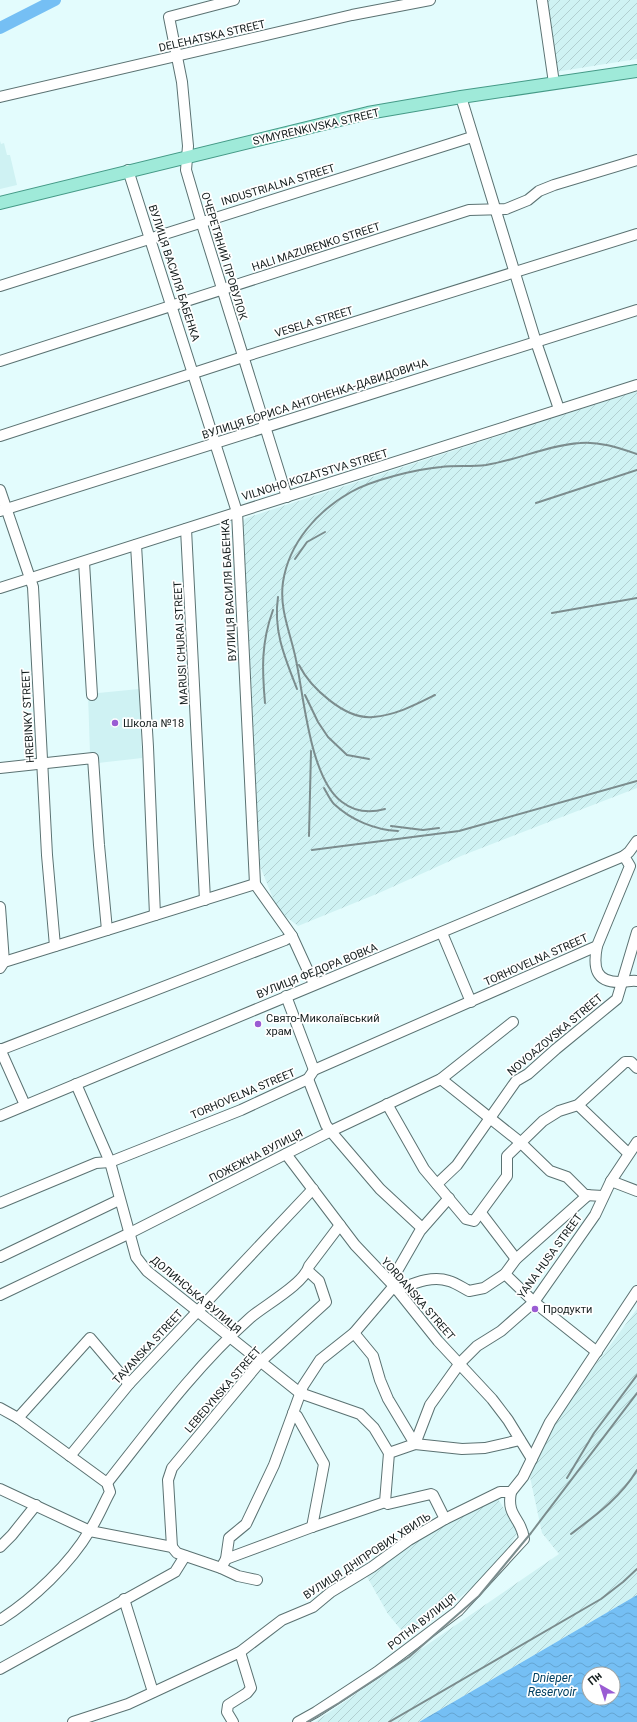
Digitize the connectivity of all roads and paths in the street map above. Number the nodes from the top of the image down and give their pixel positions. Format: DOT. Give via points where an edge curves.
graph roads {
  1 [pos="234,0"];
  2 [pos="430,0"];
  3 [pos="542,0"];
  4 [pos="176,56"];
  5 [pos="637,71"];
  6 [pos="554,83"];
  7 [pos="0,97"];
  8 [pos="461,97"];
  9 [pos="472,137"];
  10 [pos="188,157"];
  11 [pos="637,160"];
  12 [pos="128,170"];
  13 [pos="0,203"];
  14 [pos="495,208"];
  15 [pos="201,222"];
  16 [pos="637,234"];
  17 [pos="150,239"];
  18 [pos="516,273"];
  19 [pos="0,286"];
  20 [pos="222,289"];
  21 [pos="173,306"];
  22 [pos="637,310"];
  23 [pos="536,342"];
  24 [pos="243,357"];
  25 [pos="0,361"];
  26 [pos="193,373"];
  27 [pos="637,385"];
  28 [pos="559,409"];
  29 [pos="265,427"];
  30 [pos="0,436"];
  31 [pos="215,443"];
  32 [pos="0,490"];
  33 [pos="287,497"];
  34 [pos="3,510"];
  35 [pos="237,512"];
  36 [pos="186,529"];
  37 [pos="136,545"];
  38 [pos="84,562"];
  39 [pos="30,578"];
  40 [pos="0,588"];
  41 [pos="92,695"];
  42 [pos="42,762"];
  43 [pos="0,768"];
  44 [pos="637,841"];
  45 [pos="624,856"];
  46 [pos="633,868"];
  47 [pos="255,884"];
  48 [pos="205,900"];
  49 [pos="0,907"];
  50 [pos="155,915"];
  51 [pos="107,930"];
  52 [pos="637,932"];
  53 [pos="442,933"];
  54 [pos="292,936"];
  55 [pos="55,946"];
  56 [pos="597,946"];
  57 [pos="2,965"];
  58 [pos="637,981"];
  59 [pos="623,982"];
  60 [pos="314,984"];
  61 [pos="286,996"];
  62 [pos="471,1002"];
  63 [pos="513,1022"];
  64 [pos="0,1050"];
  65 [pos="637,1068"];
  66 [pos="314,1070"];
  67 [pos="308,1079"];
  68 [pos="441,1079"];
  69 [pos="76,1084"];
  70 [pos="387,1104"];
  71 [pos="25,1106"];
  72 [pos="578,1106"];
  73 [pos="0,1116"];
  74 [pos="490,1118"];
  75 [pos="331,1131"];
  76 [pos="520,1142"];
  77 [pos="637,1142"];
  78 [pos="628,1153"];
  79 [pos="286,1154"];
  80 [pos="110,1162"];
  81 [pos="611,1181"];
  82 [pos="437,1184"];
  83 [pos="313,1189"];
  84 [pos="637,1191"];
  85 [pos="588,1195"];
  86 [pos="603,1196"];
  87 [pos="450,1198"];
  88 [pos="119,1200"];
  89 [pos="0,1203"];
  90 [pos="481,1213"];
  91 [pos="340,1225"];
  92 [pos="422,1228"];
  93 [pos="128,1234"];
  94 [pos="0,1257"];
  95 [pos="516,1259"];
  96 [pos="308,1271"];
  97 [pos="505,1274"];
  98 [pos="395,1288"];
  99 [pos="637,1291"];
  100 [pos="0,1295"];
  101 [pos="534,1302"];
  102 [pos="197,1312"];
  103 [pos="354,1334"];
  104 [pos="229,1338"];
  105 [pos="597,1352"];
  106 [pos="260,1362"];
  107 [pos="460,1363"];
  108 [pos="129,1384"];
  109 [pos="300,1393"];
  110 [pos="0,1408"];
  111 [pos="293,1413"];
  112 [pos="18,1418"];
  113 [pos="520,1440"];
  114 [pos="414,1444"];
  115 [pos="389,1452"];
  116 [pos="70,1456"];
  117 [pos="532,1459"];
  118 [pos="107,1483"];
  119 [pos="0,1489"];
  120 [pos="511,1492"];
  121 [pos="385,1502"];
  122 [pos="36,1506"];
  123 [pos="445,1519"];
  124 [pos="312,1527"];
  125 [pos="90,1531"];
  126 [pos="0,1547"];
  127 [pos="172,1547"];
  128 [pos="185,1556"];
  129 [pos="224,1564"];
  130 [pos="257,1580"];
  131 [pos="124,1599"];
  132 [pos="0,1620"];
  133 [pos="240,1652"];
  134 [pos="0,1669"];
  135 [pos="153,1692"];
  136 [pos="73,1722"];
  137 [pos="233,1722"];
  138 [pos="298,1722"];
  1 -- 4 [label="street, ОЧЕРЕТЯНИЙ ПРОВУЛОК" via="169,17"];
  2 -- 4 [label="street, DELEHATSKA STREET" via="352,15"];
  3 -- 6 [label="street"];
  4 -- 7 [label="street, DELEHATSKA STREET"];
  4 -- 10 [label="street, ОЧЕРЕТЯНИЙ ПРОВУЛОК" via="182,82"];
  5 -- 6 [label="main road, SYMYRENKIVSKA STREET"];
  6 -- 8 [label="main road, SYMYRENKIVSKA STREET"];
  8 -- 9 [label="street"];
  8 -- 10 [label="main road, SYMYRENKIVSKA STREET" via="368,114"];
  9 -- 14 [label="street"];
  9 -- 15 [label="street, INDUSTRIALNA STREET"];
  10 -- 12 [label="main road, SYMYRENKIVSKA STREET"];
  10 -- 15 [label="street, ОЧЕРЕТЯНИЙ ПРОВУЛОК" via="186,170"];
  11 -- 14 [label="street, HALI MAZURENKO STREET" via="554,184 513,207"];
  12 -- 13 [label="main road, SYMYRENKIVSKA STREET"];
  12 -- 17 [label="street, ВУЛИЦЯ ВАСИЛЯ БАБЕНКА"];
  14 -- 18 [label="street"];
  14 -- 20 [label="street, HALI MAZURENKO STREET" via="469,210"];
  15 -- 17 [label="street, INDUSTRIALNA STREET"];
  15 -- 20 [label="street, ОЧЕРЕТЯНИЙ ПРОВУЛОК"];
  16 -- 18 [label="street, VESELA STREET"];
  17 -- 19 [label="street, INDUSTRIALNA STREET"];
  17 -- 21 [label="street, ВУЛИЦЯ ВАСИЛЯ БАБЕНКА"];
  18 -- 23 [label="street"];
  18 -- 24 [label="street, VESELA STREET"];
  20 -- 21 [label="street, HALI MAZURENKO STREET"];
  20 -- 24 [label="street, ОЧЕРЕТЯНИЙ ПРОВУЛОК"];
  21 -- 25 [label="street, HALI MAZURENKO STREET"];
  21 -- 26 [label="street, ВУЛИЦЯ ВАСИЛЯ БАБЕНКА"];
  22 -- 23 [label="street, ВУЛИЦЯ БОРИСА АНТОНЕНКА-ДАВИДОВИЧА"];
  23 -- 28 [label="street"];
  23 -- 29 [label="street, ВУЛИЦЯ БОРИСА АНТОНЕНКА-ДАВИДОВИЧА"];
  24 -- 26 [label="street, VESELA STREET"];
  24 -- 29 [label="street, ОЧЕРЕТЯНИЙ ПРОВУЛОК"];
  26 -- 30 [label="street, VESELA STREET"];
  26 -- 31 [label="street, ВУЛИЦЯ ВАСИЛЯ БАБЕНКА"];
  27 -- 28 [label="street, VILNOHO KOZATSTVA STREET"];
  28 -- 33 [label="street, VILNOHO KOZATSTVA STREET"];
  29 -- 31 [label="street, ВУЛИЦЯ БОРИСА АНТОНЕНКА-ДАВИДОВИЧА"];
  29 -- 33 [label="street, ОЧЕРЕТЯНИЙ ПРОВУЛОК"];
  31 -- 34 [label="street, ВУЛИЦЯ БОРИСА АНТОНЕНКА-ДАВИДОВИЧА"];
  31 -- 35 [label="street, ВУЛИЦЯ ВАСИЛЯ БАБЕНКА"];
  32 -- 34 [label="street, HREBINKY STREET"];
  33 -- 35 [label="street, VILNOHO KOZATSTVA STREET"];
  34 -- 39 [label="street, HREBINKY STREET"];
  35 -- 36 [label="street, VILNOHO KOZATSTVA STREET"];
  35 -- 47 [label="street, ВУЛИЦЯ ВАСИЛЯ БАБЕНКА"];
  36 -- 37 [label="street, VILNOHO KOZATSTVA STREET"];
  36 -- 48 [label="street, MARUSI CHURAI STREET"];
  37 -- 38 [label="street, VILNOHO KOZATSTVA STREET"];
  37 -- 50 [label="street"];
  38 -- 39 [label="street, VILNOHO KOZATSTVA STREET"];
  38 -- 41 [label="street"];
  39 -- 40 [label="street, VILNOHO KOZATSTVA STREET"];
  39 -- 42 [label="street, HREBINKY STREET" via="33,587"];
  42 -- 43 [label="street"];
  42 -- 51 [label="street" via="94,758"];
  42 -- 55 [label="street, HREBINKY STREET"];
  44 -- 45 [label="street, ВУЛИЦЯ ФЕДОРА ВОВКА"];
  45 -- 46 [label="street, TORHOVELNA STREET"];
  45 -- 53 [label="street, ВУЛИЦЯ ФЕДОРА ВОВКА"];
  46 -- 56 [label="street, TORHOVELNA STREET"];
  47 -- 48 [label="street"];
  47 -- 54 [label="street"];
  48 -- 50 [label="street"];
  49 -- 57 [label="street"];
  50 -- 51 [label="street"];
  51 -- 55 [label="street"];
  52 -- 59 [label="street, NOVOAZOVSKA STREET"];
  53 -- 60 [label="street, ВУЛИЦЯ ФЕДОРА ВОВКА"];
  53 -- 62 [label="street"];
  54 -- 60 [label="street"];
  54 -- 64 [label="street"];
  55 -- 57 [label="street"];
  56 -- 59 [label="street" via="594,961 598,973 607,980"];
  56 -- 62 [label="street, TORHOVELNA STREET"];
  58 -- 59 [label="street"];
  59 -- 74 [label="street, NOVOAZOVSKA STREET" via="617,999 528,1074 516,1081"];
  60 -- 61 [label="street, ВУЛИЦЯ ФЕДОРА ВОВКА"];
  61 -- 66 [label="street"];
  61 -- 69 [label="street, ВУЛИЦЯ ФЕДОРА ВОВКА"];
  62 -- 66 [label="street, TORHOVELNA STREET"];
  63 -- 68 [label="street, ПОЖЕЖНА ВУЛИЦЯ"];
  64 -- 71 [label="street"];
  65 -- 72 [label="street" via="631,1062 625,1062"];
  66 -- 67 [label="street, TORHOVELNA STREET"];
  67 -- 75 [label="street"];
  67 -- 80 [label="street, TORHOVELNA STREET" via="241,1110"];
  68 -- 70 [label="street, ПОЖЕЖНА ВУЛИЦЯ"];
  68 -- 74 [label="street"];
  69 -- 71 [label="street, ВУЛИЦЯ ФЕДОРА ВОВКА"];
  69 -- 80 [label="street, ДОЛИНСЬКА ВУЛИЦЯ"];
  70 -- 75 [label="street, ПОЖЕЖНА ВУЛИЦЯ"];
  70 -- 82 [label="street" via="424,1169"];
  71 -- 73 [label="street, ВУЛИЦЯ ФЕДОРА ВОВКА"];
  72 -- 76 [label="street" via="543,1121"];
  72 -- 78 [label="street"];
  74 -- 76 [label="street"];
  74 -- 82 [label="street, NOVOAZOVSKA STREET" via="457,1165"];
  75 -- 79 [label="street, ПОЖЕЖНА ВУЛИЦЯ"];
  75 -- 92 [label="street" via="380,1190"];
  76 -- 85 [label="street" via="550,1171 567,1177"];
  76 -- 90 [label="street" via="507,1156 506,1176"];
  77 -- 78 [label="street, YANA HUSA STREET"];
  78 -- 81 [label="street, YANA HUSA STREET"];
  79 -- 83 [label="street, YORDANSKA STREET"];
  79 -- 93 [label="street, ПОЖЕЖНА ВУЛИЦЯ"];
  80 -- 88 [label="street, ДОЛИНСЬКА ВУЛИЦЯ"];
  80 -- 89 [label="street, TORHOVELNA STREET" via="96,1163"];
  81 -- 84 [label="street"];
  81 -- 86 [label="street, YANA HUSA STREET"];
  82 -- 87 [label="street"];
  83 -- 91 [label="street, YORDANSKA STREET"];
  83 -- 102 [label="street, TAVANSKA STREET"];
  85 -- 86 [label="street"];
  85 -- 95 [label="street"];
  86 -- 101 [label="street, YANA HUSA STREET" via="595,1215"];
  87 -- 90 [label="street" via="469,1220 476,1219"];
  87 -- 92 [label="street"];
  88 -- 93 [label="street, ДОЛИНСЬКА ВУЛИЦЯ"];
  88 -- 94 [label="street"];
  90 -- 95 [label="street"];
  91 -- 96 [label="street" via="309,1266"];
  91 -- 98 [label="street, YORDANSKA STREET"];
  92 -- 98 [label="street" via="393,1278"];
  93 -- 100 [label="street, ПОЖЕЖНА ВУЛИЦЯ"];
  93 -- 102 [label="street, ДОЛИНСЬКА ВУЛИЦЯ" via="136,1257 147,1272"];
  95 -- 97 [label="street"];
  96 -- 104 [label="street"];
  96 -- 106 [label="street, LEBEDYNSKA STREET" via="318,1281 326,1302"];
  97 -- 98 [label="street" via="484,1288 469,1292 449,1281 437,1280 422,1280"];
  97 -- 101 [label="street"];
  98 -- 103 [label="street"];
  98 -- 107 [label="street, YORDANSKA STREET" via="438,1341"];
  99 -- 105 [label="street"];
  101 -- 105 [label="street"];
  101 -- 107 [label="street, YANA HUSA STREET" via="501,1331 477,1346"];
  102 -- 104 [label="street, ДОЛИНСЬКА ВУЛИЦЯ"];
  102 -- 108 [label="street, TAVANSKA STREET"];
  103 -- 109 [label="street" via="320,1360"];
  103 -- 114 [label="street" via="373,1356 388,1399"];
  104 -- 106 [label="street, ДОЛИНСЬКА ВУЛИЦЯ"];
  104 -- 118 [label="street" via="166,1408"];
  105 -- 117 [label="street" via="550,1422"];
  106 -- 109 [label="street, ДОЛИНСЬКА ВУЛИЦЯ"];
  106 -- 127 [label="street, LEBEDYNSKA STREET" via="172,1468 168,1480"];
  107 -- 113 [label="street, YORDANSKA STREET" via="492,1399"];
  107 -- 114 [label="street, YANA HUSA STREET" via="430,1405"];
  108 -- 112 [label="street" via="90,1338"];
  108 -- 116 [label="street, TAVANSKA STREET"];
  109 -- 111 [label="street"];
  109 -- 115 [label="street, ДОЛИНСЬКА ВУЛИЦЯ" via="360,1414 374,1428"];
  110 -- 112 [label="street"];
  111 -- 124 [label="street" via="324,1464"];
  111 -- 129 [label="street" via="274,1465 246,1524 229,1538"];
  112 -- 116 [label="street"];
  113 -- 114 [label="street" via="485,1448 462,1449"];
  113 -- 117 [label="street, YORDANSKA STREET"];
  114 -- 115 [label="street"];
  115 -- 121 [label="street"];
  116 -- 118 [label="street"];
  117 -- 120 [label="street" via="523,1477"];
  118 -- 125 [label="street" via="110,1492"];
  119 -- 122 [label="street"];
  120 -- 123 [label="street, ВУЛИЦЯ ДНІПРОВИХ ХВИЛЬ" via="500,1492"];
  120 -- 138 [label="street, РОТНА ВУЛИЦЯ" via="509,1508 523,1531 524,1539 458,1611 377,1672"];
  121 -- 123 [label="street" via="388,1504 433,1494"];
  121 -- 124 [label="street"];
  122 -- 125 [label="street"];
  122 -- 126 [label="street"];
  123 -- 133 [label="street, ВУЛИЦЯ ДНІПРОВИХ ХВИЛЬ" via="408,1540 313,1607 282,1620"];
  124 -- 129 [label="street"];
  125 -- 127 [label="street"];
  125 -- 132 [label="street" via="62,1567 29,1598"];
  127 -- 128 [label="street" via="177,1553"];
  128 -- 129 [label="street"];
  128 -- 131 [label="street" via="175,1572"];
  129 -- 130 [label="street" via="238,1576"];
  131 -- 134 [label="street"];
  131 -- 135 [label="street"];
  133 -- 135 [label="street, ВУЛИЦЯ ДНІПРОВИХ ХВИЛЬ"];
  133 -- 137 [label="street" via="251,1688 228,1705 227,1712"];
  135 -- 136 [label="street, ВУЛИЦЯ ДНІПРОВИХ ХВИЛЬ" via="128,1704"];
}
